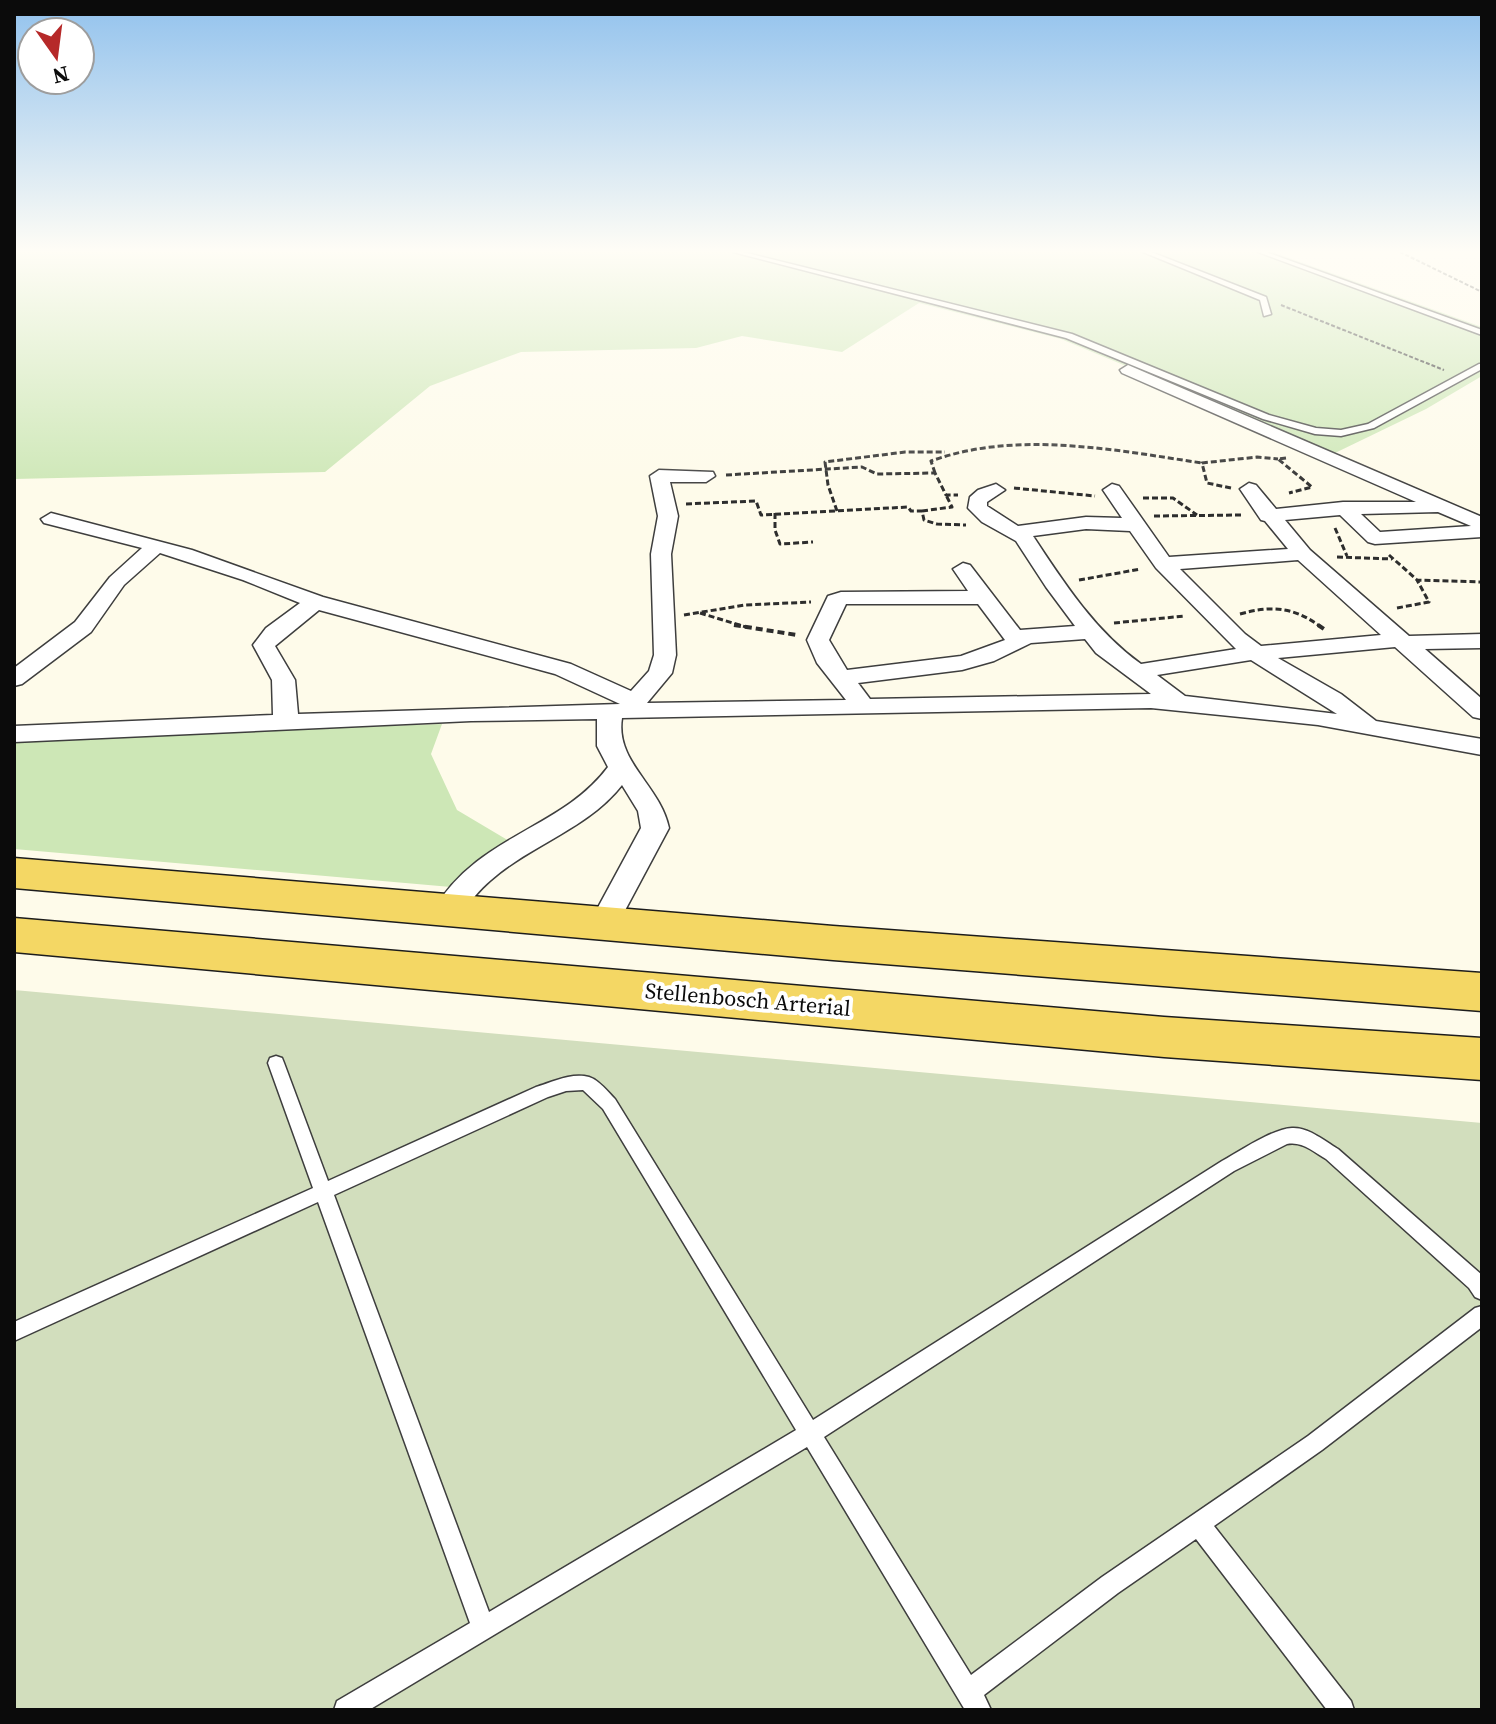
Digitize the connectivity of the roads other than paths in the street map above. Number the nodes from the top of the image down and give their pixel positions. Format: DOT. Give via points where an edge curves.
graph roads {
  1 [pos="1055,332"];
  2 [pos="1482,366"];
  3 [pos="1128,370"];
  4 [pos="706,476"];
  5 [pos="988,494"];
  6 [pos="1332,509"];
  7 [pos="1447,509"];
  8 [pos="51,519"];
  9 [pos="1482,524"];
  10 [pos="1482,531"];
  11 [pos="1018,532"];
  12 [pos="156,546"];
  13 [pos="1306,557"];
  14 [pos="1163,564"];
  15 [pos="963,569"];
  16 [pos="984,597"];
  17 [pos="315,602"];
  18 [pos="1088,632"];
  19 [pos="1023,638"];
  20 [pos="1482,641"];
  21 [pos="1402,642"];
  22 [pos="1254,653"];
  23 [pos="1135,672"];
  24 [pos="842,678"];
  25 [pos="14,679"];
  26 [pos="1178,702"];
  27 [pos="864,707"];
  28 [pos="625,708"];
  29 [pos="1482,712"];
  30 [pos="285,720"];
  31 [pos="1368,725"];
  32 [pos="14,734"];
  33 [pos="1482,747"];
  34 [pos="620,769"];
  35 [pos="14,873"];
  36 [pos="448,911"];
  37 [pos="604,924"];
  38 [pos="14,935"];
  39 [pos="1482,992"];
  40 [pos="1482,1059"];
  41 [pos="276,1063"];
  42 [pos="324,1191"];
  43 [pos="1482,1291"];
  44 [pos="1482,1315"];
  45 [pos="14,1332"];
  46 [pos="808,1435"];
  47 [pos="1198,1524"];
  48 [pos="483,1626"];
  49 [pos="974,1701"];
  50 [pos="346,1710"];
  51 [pos="1342,1710"];
  1 -- 2 [label="lane" via="1266,417 1315,431 1341,433 1371,426"];
  3 -- 7 [label="street"];
  4 -- 28 [label="street" via="659,476 668,530 661,554 666,635 660,673"];
  5 -- 11 [label="street" via="977,501 978,508"];
  6 -- 7 [label="street"];
  6 -- 10 [label="street" via="1375,538"];
  6 -- 13 [label="street" via="1258,502"];
  7 -- 9 [label="street"];
  8 -- 12 [label="street"];
  11 -- 14 [label="street" via="1086,523 1125,508"];
  11 -- 18 [label="street"];
  12 -- 17 [label="street"];
  12 -- 25 [label="street" via="117,581 83,627"];
  13 -- 14 [label="street"];
  13 -- 21 [label="street"];
  14 -- 22 [label="street"];
  15 -- 16 [label="street"];
  16 -- 19 [label="street" via="1010,633"];
  16 -- 24 [label="street" via="841,598 819,635 821,650"];
  17 -- 28 [label="street" via="563,669"];
  17 -- 30 [label="street" via="264,645 287,690"];
  18 -- 19 [label="street"];
  18 -- 23 [label="street"];
  19 -- 24 [label="street" via="1008,650 980,659"];
  20 -- 21 [label="street"];
  21 -- 22 [label="street"];
  21 -- 29 [label="street"];
  22 -- 23 [label="street"];
  22 -- 31 [label="street"];
  23 -- 26 [label="street"];
  24 -- 27 [label="street"];
  26 -- 27 [label="street"];
  26 -- 31 [label="street"];
  27 -- 28 [label="street"];
  28 -- 30 [label="street"];
  28 -- 34 [label="street" via="606,726 607,742"];
  30 -- 32 [label="street"];
  31 -- 33 [label="street"];
  34 -- 36 [label="street" via="608,788 574,816 498,858"];
  34 -- 37 [label="street" via="646,798 655,828"];
  35 -- 36 [label="main road"];
  36 -- 37 [label="main road"];
  37 -- 39 [label="main road"];
  38 -- 40 [label="main road, Stellenbosch Arterial" via="1164,1037"];
  41 -- 42 [label="lane"];
  42 -- 45 [label="lane"];
  42 -- 46 [label="lane" via="542,1092 587,1083 609,1104"];
  42 -- 48 [label="lane"];
  43 -- 46 [label="lane" via="1332,1154 1307,1139 1284,1137 1228,1166"];
  44 -- 47 [label="lane" via="1315,1443"];
  46 -- 48 [label="lane"];
  46 -- 49 [label="lane"];
  47 -- 49 [label="lane" via="1110,1585"];
  47 -- 51 [label="lane"];
  48 -- 50 [label="lane"];
}
